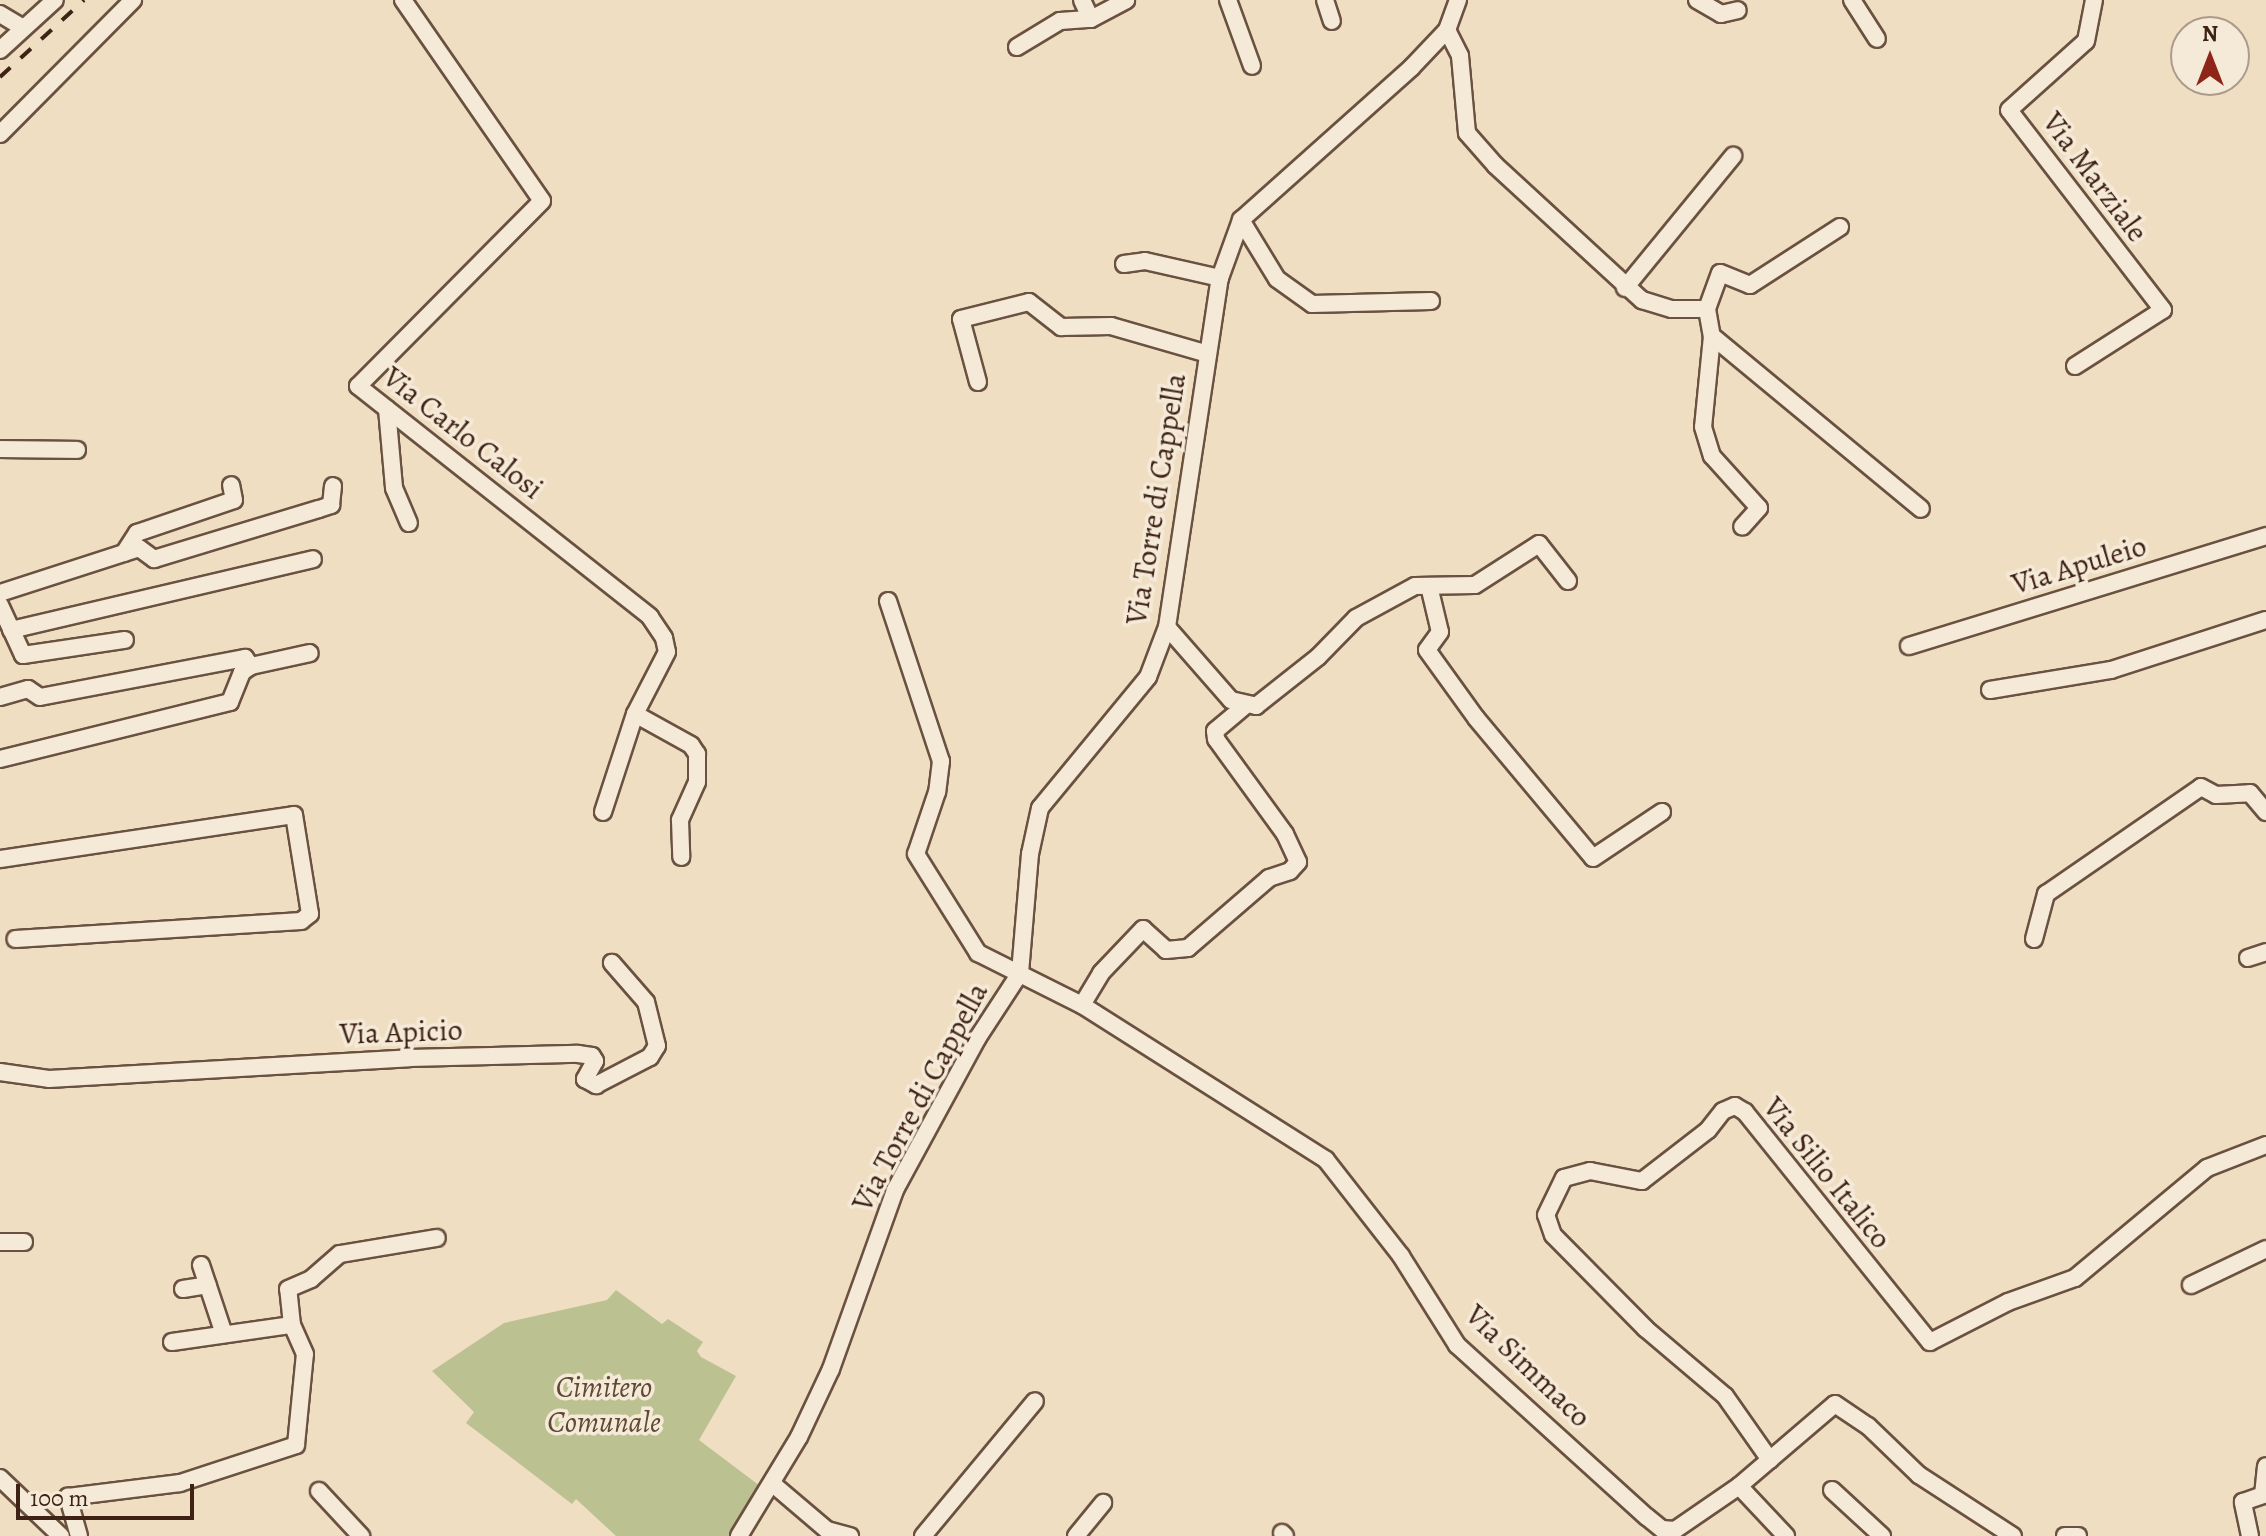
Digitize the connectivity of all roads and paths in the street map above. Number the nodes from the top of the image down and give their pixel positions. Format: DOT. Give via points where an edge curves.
graph roads {
  1 [pos="55,0"];
  2 [pos="133,0"];
  3 [pos="403,0"];
  4 [pos="1082,0"];
  5 [pos="1126,0"];
  6 [pos="1228,0"];
  7 [pos="1325,0"];
  8 [pos="1458,0"];
  9 [pos="1697,0"];
  10 [pos="1852,0"];
  11 [pos="2094,0"];
  12 [pos="1738,10"];
  13 [pos="0,14"];
  14 [pos="1091,19"];
  15 [pos="1332,21"];
  16 [pos="23,28"];
  17 [pos="1447,30"];
  18 [pos="1877,39"];
  19 [pos="1017,47"];
  20 [pos="0,50"];
  21 [pos="1252,66"];
  22 [pos="0,134"];
  23 [pos="1733,156"];
  24 [pos="1241,220"];
  25 [pos="1840,227"];
  26 [pos="1124,264"];
  27 [pos="1220,278"];
  28 [pos="1625,288"];
  29 [pos="1431,301"];
  30 [pos="1707,309"];
  31 [pos="1712,336"];
  32 [pos="1208,354"];
  33 [pos="2075,366"];
  34 [pos="978,382"];
  35 [pos="387,409"];
  36 [pos="0,449"];
  37 [pos="77,450"];
  38 [pos="231,485"];
  39 [pos="333,486"];
  40 [pos="1921,509"];
  41 [pos="409,523"];
  42 [pos="1742,527"];
  43 [pos="2266,536"];
  44 [pos="124,553"];
  45 [pos="313,559"];
  46 [pos="1568,581"];
  47 [pos="1429,586"];
  48 [pos="0,593"];
  49 [pos="888,601"];
  50 [pos="0,605"];
  51 [pos="2266,620"];
  52 [pos="1167,627"];
  53 [pos="11,630"];
  54 [pos="125,640"];
  55 [pos="1909,646"];
  56 [pos="310,653"];
  57 [pos="251,666"];
  58 [pos="1990,690"];
  59 [pos="0,697"];
  60 [pos="1244,707"];
  61 [pos="635,714"];
  62 [pos="0,759"];
  63 [pos="603,812"];
  64 [pos="1662,812"];
  65 [pos="2266,812"];
  66 [pos="681,857"];
  67 [pos="0,859"];
  68 [pos="16,939"];
  69 [pos="2034,939"];
  70 [pos="2266,952"];
  71 [pos="2248,958"];
  72 [pos="612,963"];
  73 [pos="1020,973"];
  74 [pos="1082,1005"];
  75 [pos="0,1072"];
  76 [pos="2266,1145"];
  77 [pos="437,1238"];
  78 [pos="0,1242"];
  79 [pos="24,1242"];
  80 [pos="2266,1249"];
  81 [pos="201,1265"];
  82 [pos="208,1285"];
  83 [pos="2191,1285"];
  84 [pos="183,1289"];
  85 [pos="292,1325"];
  86 [pos="224,1334"];
  87 [pos="172,1342"];
  88 [pos="1035,1401"];
  89 [pos="1770,1460"];
  90 [pos="2266,1466"];
  91 [pos="0,1478"];
  92 [pos="774,1485"];
  93 [pos="1739,1486"];
  94 [pos="1832,1490"];
  95 [pos="319,1491"];
  96 [pos="1103,1503"];
  97 [pos="353,1534"];
  98 [pos="61,1536"];
  99 [pos="79,1536"];
  100 [pos="739,1536"];
  101 [pos="850,1536"];
  102 [pos="923,1536"];
  103 [pos="1076,1536"];
  104 [pos="1786,1536"];
  105 [pos="1882,1536"];
  106 [pos="2013,1536"];
  107 [pos="2065,1536"];
  108 [pos="2078,1536"];
  109 [pos="2250,1536"];
  1 -- 16 [label="street"];
  2 -- 22 [label="street"];
  3 -- 35 [label="street, Via Carlo Calosi" via="542,201 358,386"];
  4 -- 14 [label="street"];
  5 -- 14 [label="street"];
  6 -- 21 [label="street"];
  7 -- 15 [label="street"];
  8 -- 17 [label="street, Via Torre di Cappella"];
  9 -- 12 [label="street" via="1721,14"];
  10 -- 18 [label="street"];
  11 -- 33 [label="street, Via Marziale" via="2086,41 2009,110 2163,310"];
  13 -- 16 [label="street"];
  14 -- 19 [label="street" via="1060,21"];
  16 -- 20 [label="street"];
  17 -- 24 [label="street, Via Torre di Cappella"];
  17 -- 28 [label="street" via="1462,66 1467,133"];
  23 -- 28 [label="street"];
  24 -- 27 [label="street, Via Torre di Cappella"];
  24 -- 29 [label="street" via="1277,279 1312,304"];
  25 -- 30 [label="street" via="1750,285 1720,273"];
  26 -- 27 [label="street" via="1145,261"];
  27 -- 32 [label="street, Via Torre di Cappella"];
  28 -- 30 [label="street" via="1642,300 1672,309"];
  30 -- 31 [label="street"];
  31 -- 40 [label="street"];
  31 -- 42 [label="street" via="1703,427 1712,456 1759,508"];
  32 -- 34 [label="street" via="1111,326 1061,327 1029,302 961,319"];
  32 -- 52 [label="street, Via Torre di Cappella"];
  35 -- 41 [label="street" via="394,488"];
  35 -- 61 [label="street, Via Carlo Calosi" via="650,617 667,652"];
  36 -- 37 [label="street"];
  38 -- 44 [label="street" via="234,500 137,533"];
  39 -- 44 [label="street" via="331,505 319,509 154,559 139,548"];
  43 -- 55 [label="street, Via Apuleio"];
  44 -- 48 [label="street"];
  45 -- 53 [label="street"];
  46 -- 47 [label="street" via="1539,544 1475,585"];
  47 -- 60 [label="street" via="1415,586 1356,618 1272,698"];
  47 -- 64 [label="street" via="1440,632 1427,650 1476,718 1593,858"];
  49 -- 73 [label="street, Via Simmaco" via="941,761 937,792 916,854 978,953"];
  50 -- 53 [label="street"];
  51 -- 58 [label="street" via="2111,670"];
  52 -- 60 [label="street" via="1231,700"];
  52 -- 73 [label="street, Via Torre di Cappella" via="1148,677 1040,808 1030,854"];
  53 -- 54 [label="street" via="23,655"];
  56 -- 57 [label="street"];
  57 -- 59 [label="street" via="245,658 40,697 28,689"];
  57 -- 62 [label="street" via="242,672 230,702"];
  60 -- 74 [label="street" via="1215,731 1216,739 1285,834 1298,862 1290,871 1269,878 1177,953 1143,929 1101,973"];
  61 -- 63 [label="street, Via Carlo Calosi"];
  61 -- 66 [label="street" via="691,745 697,754 697,782 680,820"];
  65 -- 69 [label="street" via="2250,793 2216,795 2201,787 2046,894"];
  67 -- 68 [label="street" via="294,815 310,914 301,921"];
  70 -- 71 [label="street"];
  72 -- 75 [label="street, Via Apicio" via="646,1002 657,1046 650,1057 596,1085 585,1079 595,1061 578,1054 49,1079"];
  73 -- 74 [label="street, Via Simmaco"];
  73 -- 92 [label="street, Via Torre di Cappella" via="977,1039 895,1190 831,1369"];
  74 -- 93 [label="street, Via Simmaco" via="1326,1160 1401,1256 1457,1345 1662,1529 1675,1530"];
  76 -- 89 [label="street, Via Silio Italico" via="2207,1168 2075,1278 2008,1302 1930,1342 1735,1106 1642,1181 1590,1171 1564,1178 1546,1215 1553,1235 1646,1329 1725,1396"];
  77 -- 85 [label="street" via="340,1254 311,1279 288,1289"];
  78 -- 79 [label="street"];
  80 -- 83 [label="street"];
  81 -- 82 [label="street"];
  82 -- 84 [label="street"];
  82 -- 86 [label="street"];
  85 -- 86 [label="street"];
  85 -- 99 [label="street" via="305,1354 296,1445 180,1483 68,1497"];
  86 -- 87 [label="street"];
  88 -- 102 [label="street"];
  89 -- 93 [label="street, Via Simmaco"];
  89 -- 106 [label="street, Via Simmaco" via="1835,1404 1842,1405 1919,1475"];
  90 -- 109 [label="street" via="2263,1495 2243,1502"];
  91 -- 98 [label="street"];
  92 -- 100 [label="street, Via Torre di Cappella"];
  92 -- 101 [label="street" via="827,1530"];
  93 -- 104 [label="street"];
  94 -- 105 [label="street"];
  95 -- 97 [label="street"];
  96 -- 103 [label="street"];
  107 -- 108 [label="street"];
}
